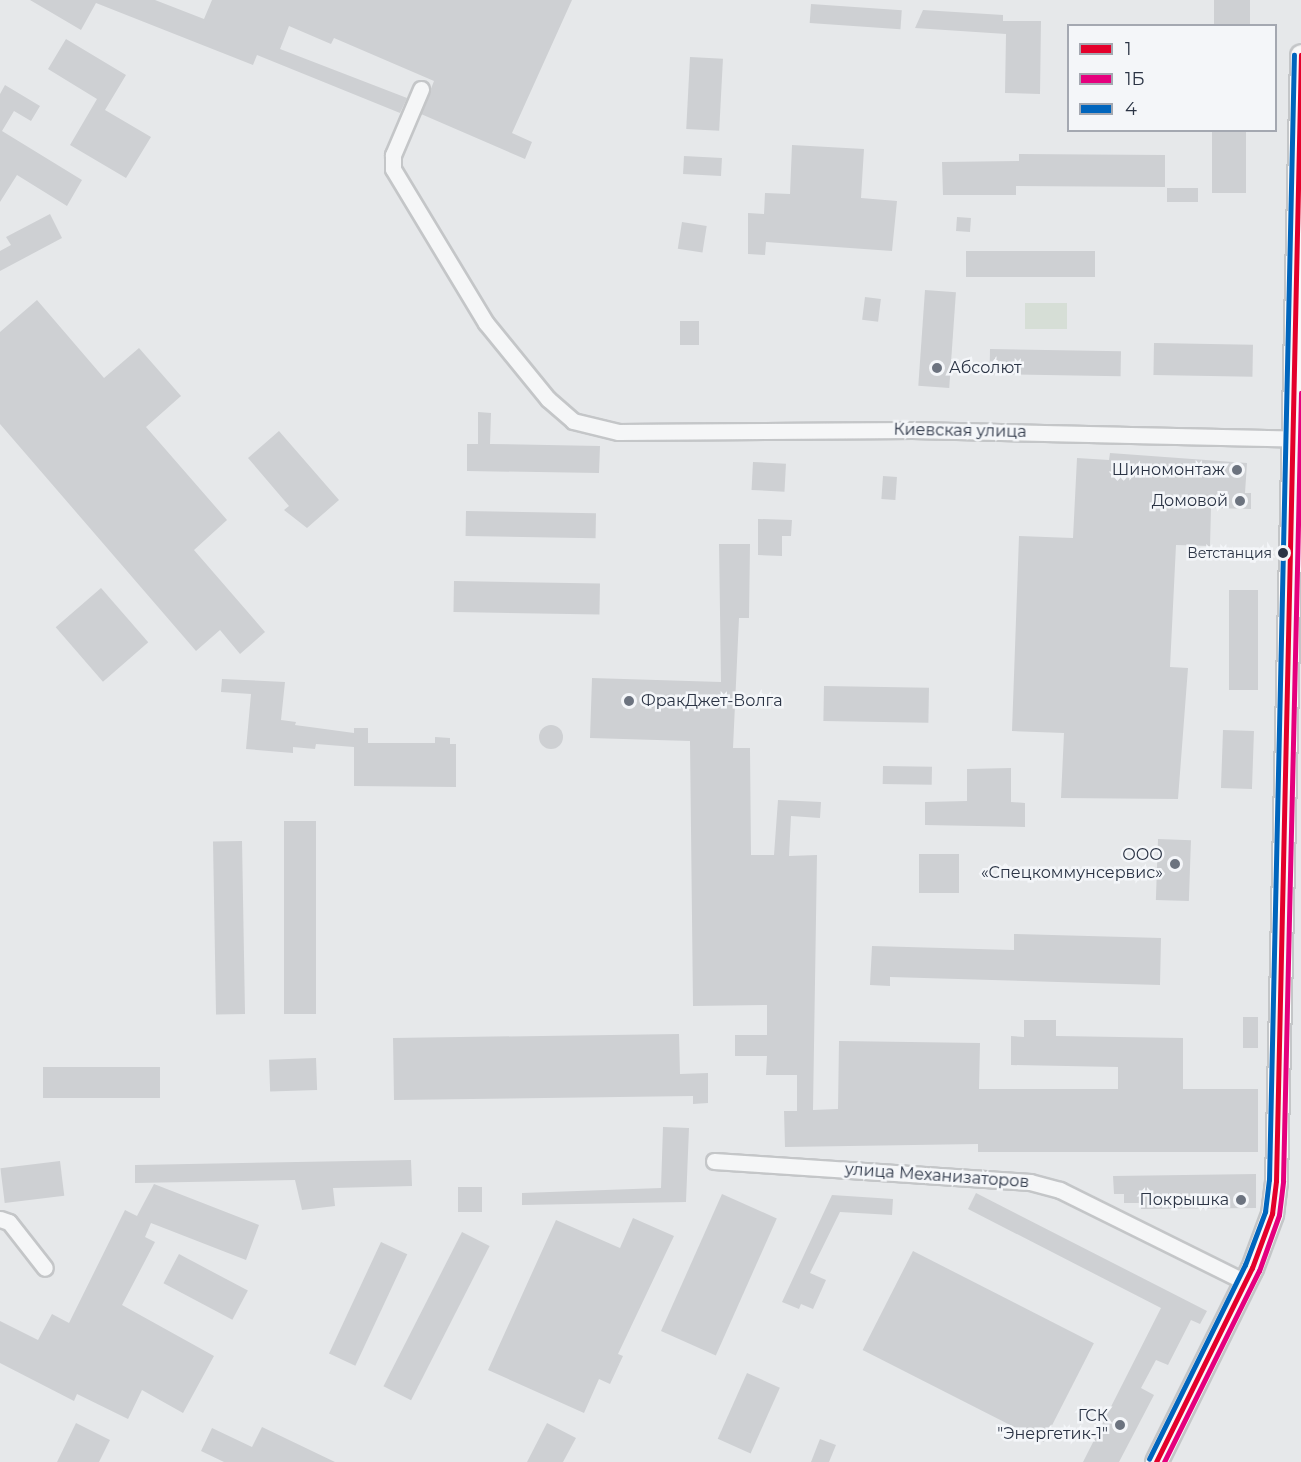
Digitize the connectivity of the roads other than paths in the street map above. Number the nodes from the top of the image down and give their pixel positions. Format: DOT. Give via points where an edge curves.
graph roads {
  1 [pos="1301,55"];
  2 [pos="422,89"];
  3 [pos="1296,439"];
  4 [pos="714,1161"];
  5 [pos="0,1219"];
  6 [pos="45,1268"];
  7 [pos="1245,1282"];
  8 [pos="1156,1462"];
  1 -- 3 [label="main road"];
  2 -- 3 [label="street, Киевская улица" via="393,155 393,169 486,323 548,399 573,421 618,432 912,430"];
  3 -- 7 [label="main road" via="1276,1181 1272,1214"];
  4 -- 7 [label="street, улица Механизаторов" via="1030,1182 1060,1190"];
  5 -- 6 [label="street" via="9,1222"];
  7 -- 8 [label="main road"];
}
